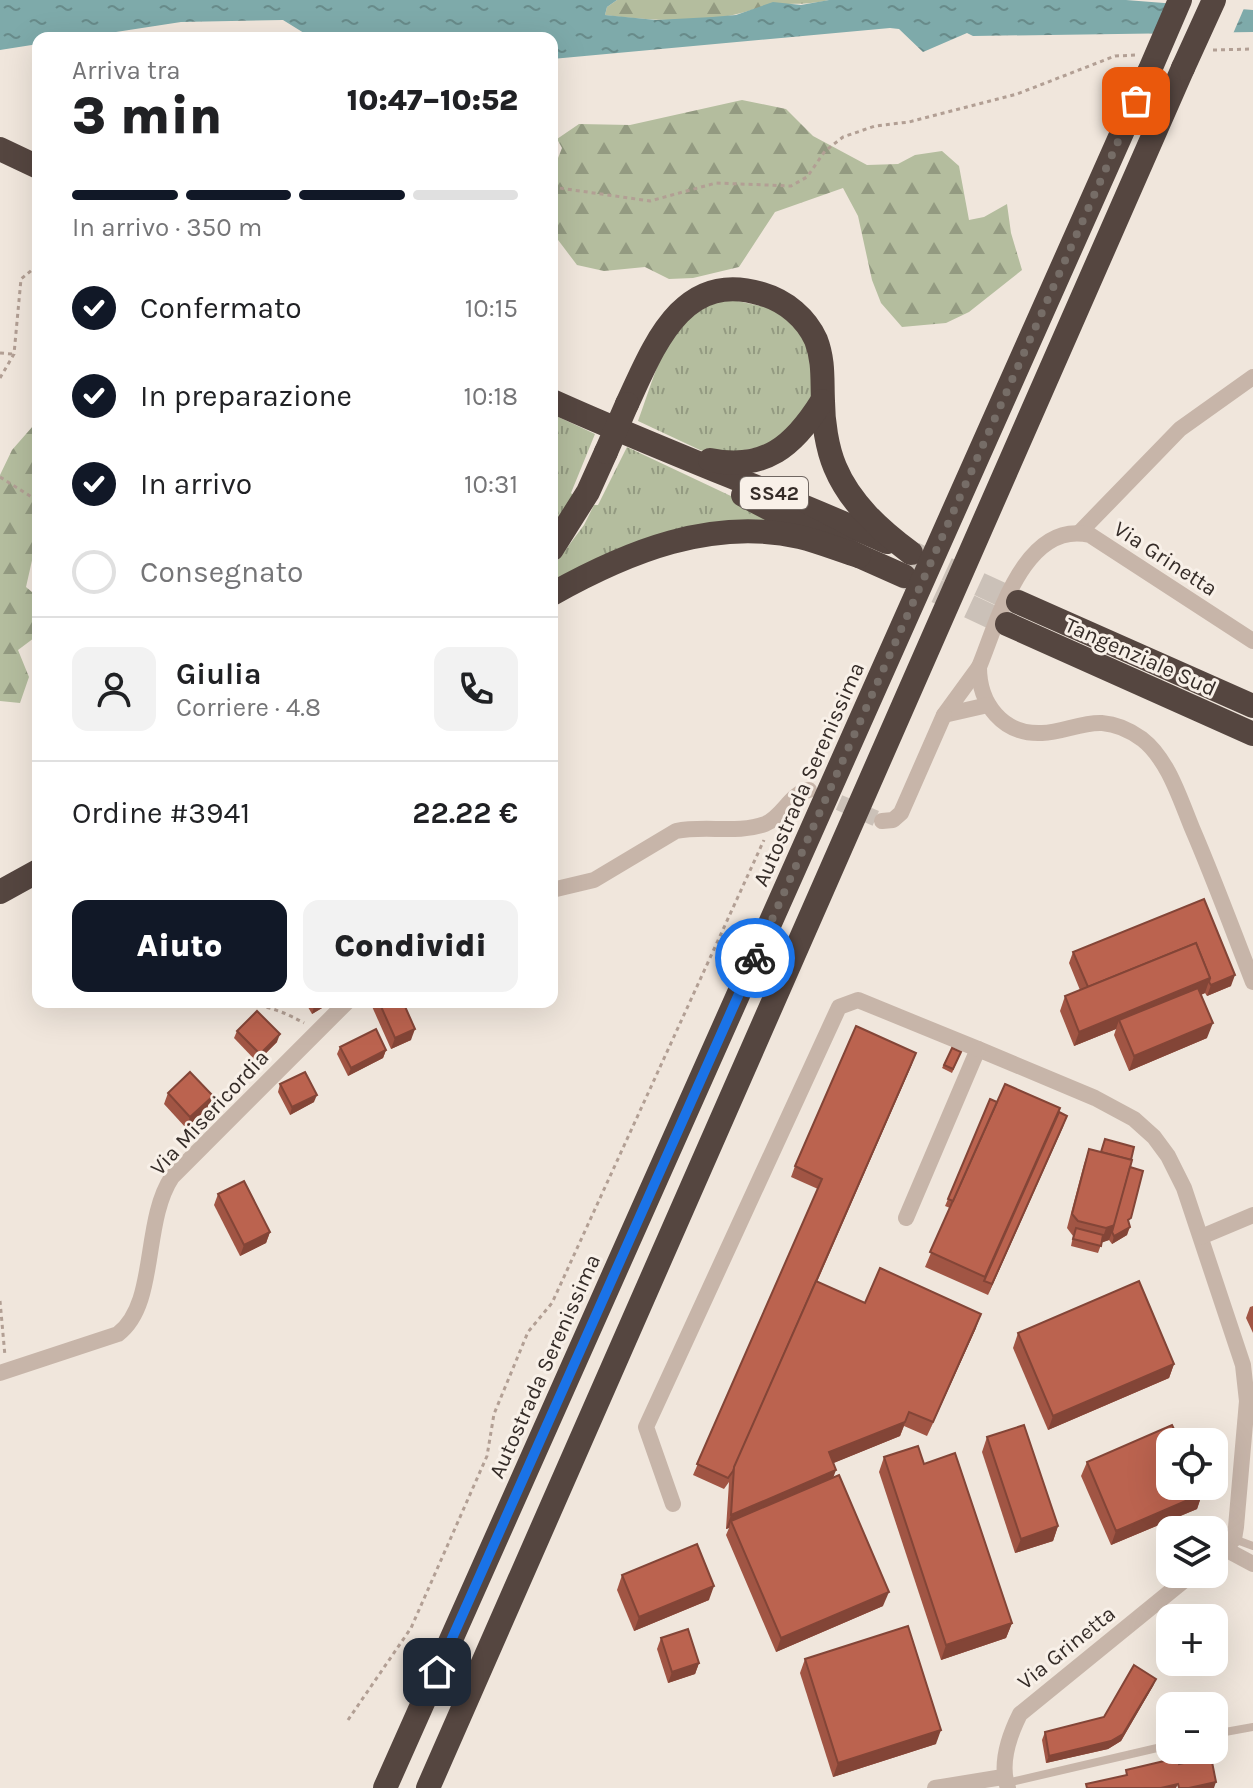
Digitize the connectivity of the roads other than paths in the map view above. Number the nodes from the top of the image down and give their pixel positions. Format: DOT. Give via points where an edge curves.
graph roads {
  1 [pos="1180,0"];
  2 [pos="1214,0"];
  3 [pos="0,149"];
  4 [pos="32,164"];
  5 [pos="1253,377"];
  6 [pos="822,401"];
  7 [pos="558,404"];
  8 [pos="634,438"];
  9 [pos="1080,532"];
  10 [pos="558,540"];
  11 [pos="859,556"];
  12 [pos="908,564"];
  13 [pos="558,591"];
  14 [pos="1018,602"];
  15 [pos="1007,624"];
  16 [pos="1253,641"];
  17 [pos="979,667"];
  18 [pos="988,705"];
  19 [pos="1253,706"];
  20 [pos="944,715"];
  21 [pos="1253,734"];
  22 [pos="809,790"];
  23 [pos="882,821"];
  24 [pos="32,860"];
  25 [pos="32,874"];
  26 [pos="0,878"];
  27 [pos="558,889"];
  28 [pos="0,892"];
  29 [pos="1253,982"];
  30 [pos="341,1008"];
  31 [pos="978,1049"];
  32 [pos="1253,1215"];
  33 [pos="906,1218"];
  34 [pos="1201,1237"];
  35 [pos="3,1372"];
  36 [pos="1248,1432"];
  37 [pos="673,1504"];
  38 [pos="1228,1529"];
  39 [pos="1253,1546"];
  40 [pos="1228,1548"];
  41 [pos="1228,1550"];
  42 [pos="1253,1564"];
  43 [pos="1175,1588"];
  44 [pos="1253,1727"];
  45 [pos="1228,1731"];
  46 [pos="1156,1748"];
  47 [pos="1006,1783"];
  48 [pos="385,1788"];
  49 [pos="428,1788"];
  50 [pos="935,1788"];
  1 -- 48 [label="highway, Autostrada Serenissima, bridge" via="1147,63"];
  2 -- 49 [label="highway, bridge"];
  3 -- 4 [label="highway"];
  5 -- 9 [label="street" via="1180,429"];
  6 -- 8 [label="highway" via="799,434 774,454 754,461 712,460"];
  6 -- 10 [label="highway, bridge" via="821,357 807,325 792,309 772,297 736,289 700,297 666,326 588,492"];
  6 -- 12 [label="highway" via="830,453 843,484"];
  7 -- 8 [label="highway, SS42"];
  8 -- 11 [label="highway, SS42"];
  8 -- 12 [label="highway, SS42" via="794,501"];
  9 -- 16 [label="street, Via Grinetta"];
  9 -- 17 [label="street, Via Grinetta" via="1051,539 1026,562"];
  11 -- 12 [label="highway, SS42"];
  11 -- 13 [label="highway" via="767,532 708,534 622,558"];
  14 -- 19 [label="highway, Tangenziale Sud"];
  15 -- 21 [label="highway, Tangenziale Sud"];
  17 -- 18 [label="street" via="981,693"];
  17 -- 20 [label="street"];
  18 -- 20 [label="street"];
  18 -- 29 [label="street" via="1028,733 1103,723 1141,738 1155,752 1185,812"];
  20 -- 23 [label="street" via="901,813"];
  22 -- 27 [label="street" via="763,824 676,831 594,880"];
  24 -- 26 [label="highway"];
  25 -- 28 [label="highway"];
  30 -- 35 [label="street, Via Misericordia" via="172,1177 152,1229 143,1294 128,1327"];
  31 -- 33 [label="street"];
  31 -- 34 [label="street" via="1134,1119 1168,1156"];
  31 -- 37 [label="street" via="858,1000 839,1007 646,1427"];
  32 -- 34 [label="street"];
  34 -- 36 [label="street" via="1243,1365"];
  36 -- 38 [label="street"];
  39 -- 40 [label="lane"];
  41 -- 42 [label="street"];
  43 -- 47 [label="street, Via Grinetta" via="1020,1714 1011,1732"];
  44 -- 45 [label="lane"];
  46 -- 47 [label="lane"];
  47 -- 50 [label="street"];
}
